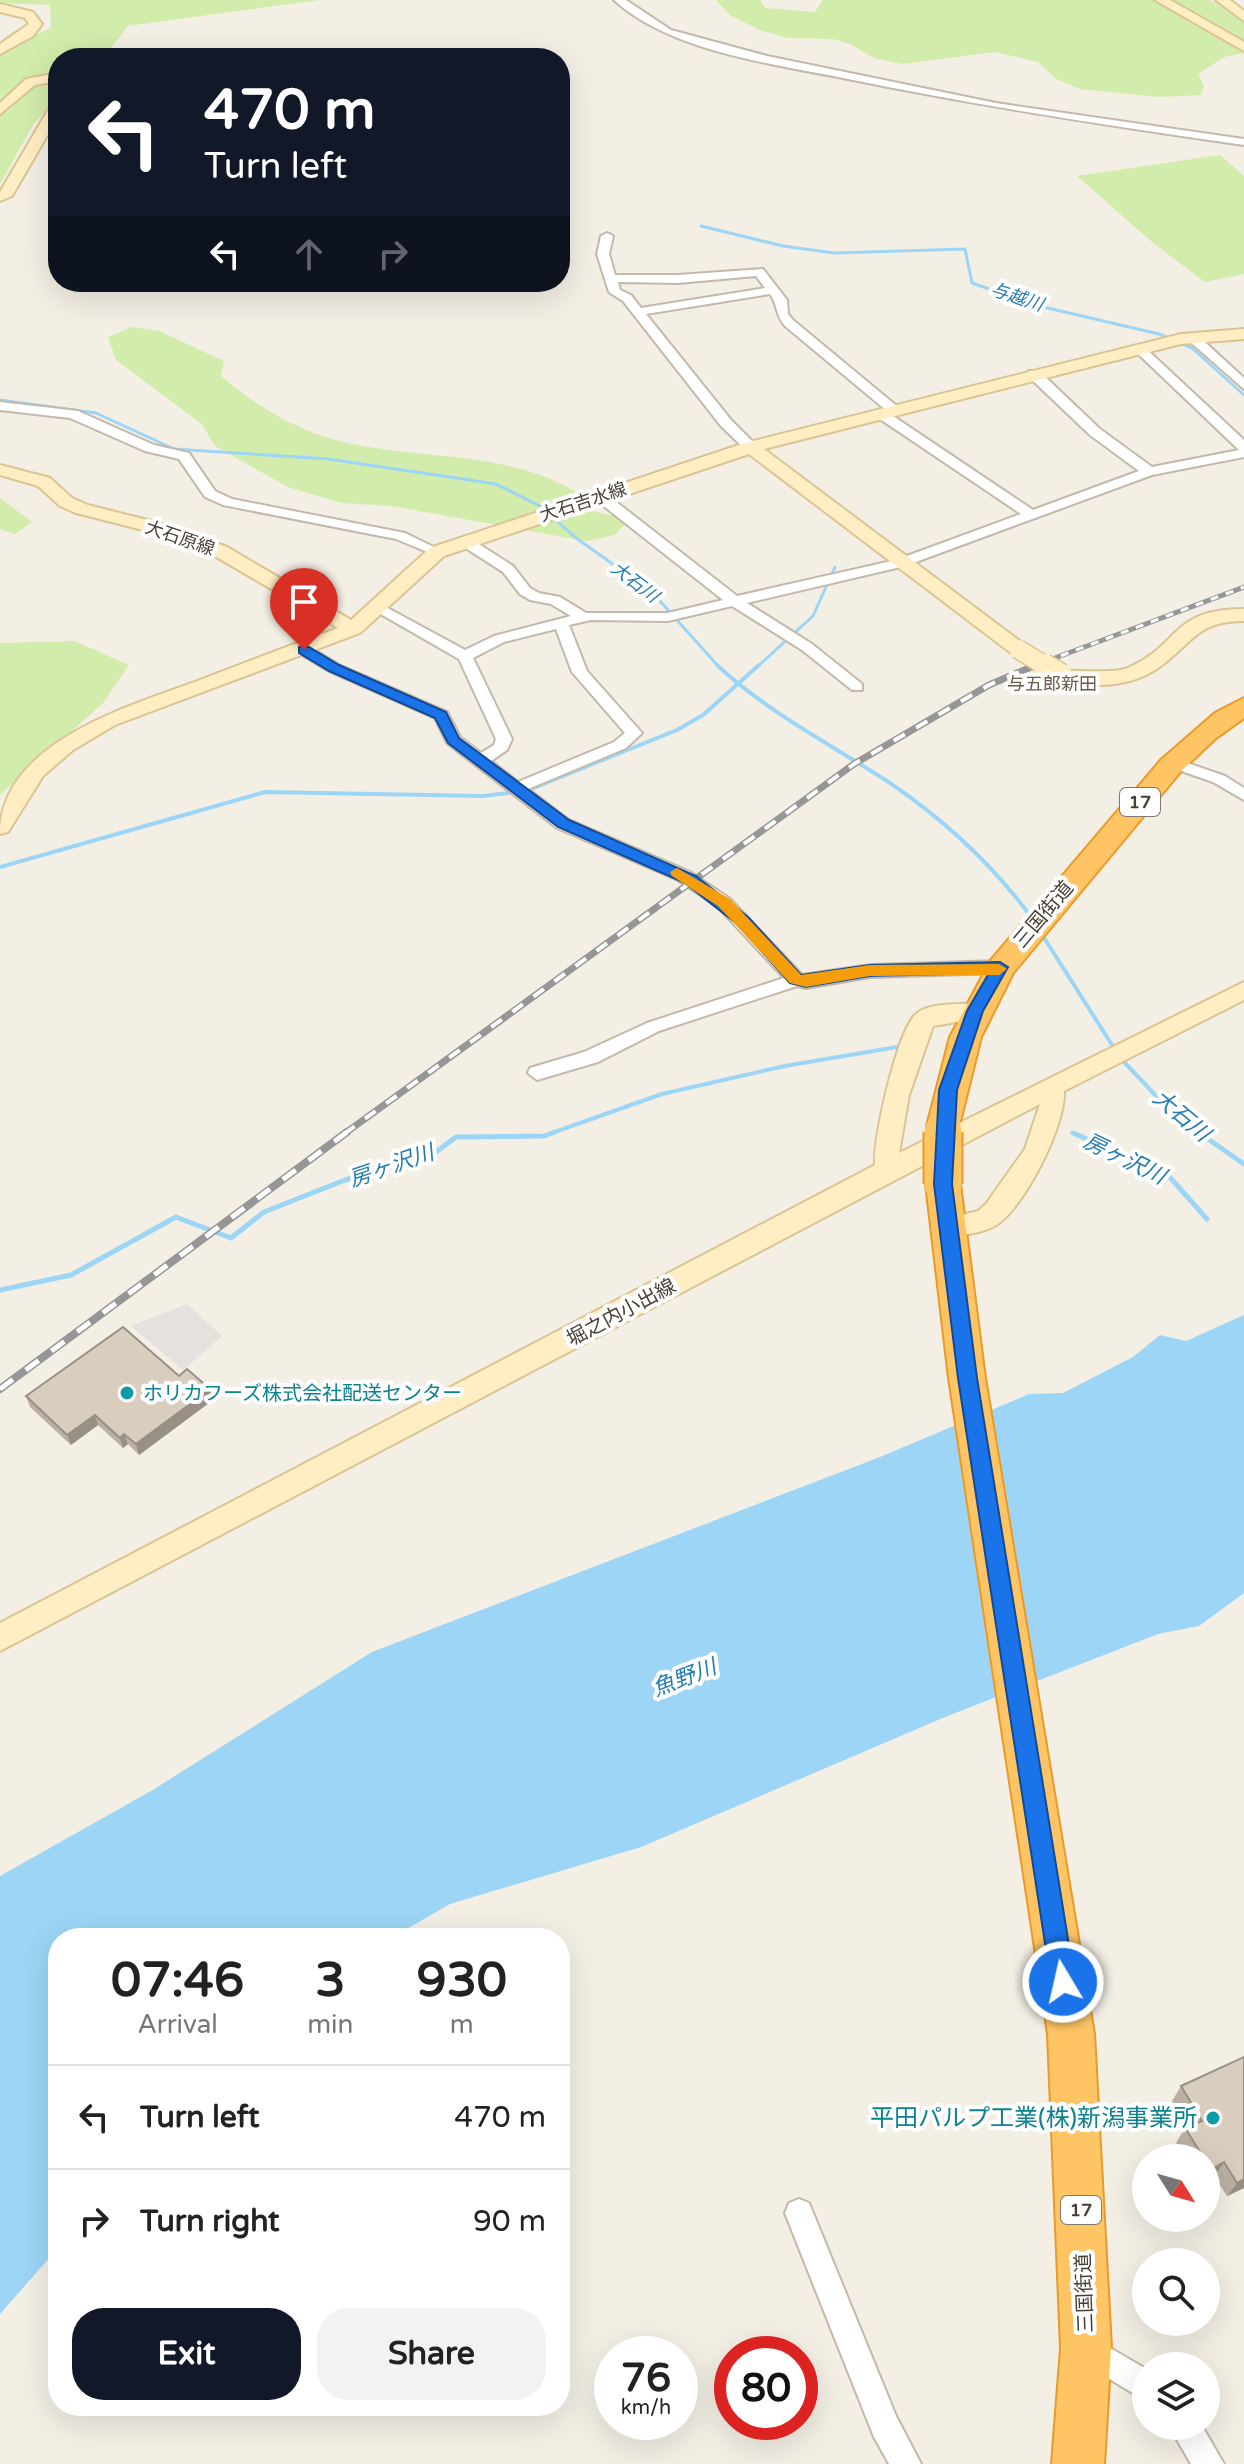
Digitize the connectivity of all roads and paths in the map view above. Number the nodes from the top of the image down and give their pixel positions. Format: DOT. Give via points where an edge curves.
graph roads {
  1 [pos="619,0"];
  2 [pos="1161,0"];
  3 [pos="1222,0"];
  4 [pos="0,8"];
  5 [pos="1244,17"];
  6 [pos="1244,47"];
  7 [pos="0,50"];
  8 [pos="48,79"];
  9 [pos="0,110"];
  10 [pos="48,122"];
  11 [pos="1244,142"];
  12 [pos="0,197"];
  13 [pos="607,236"];
  14 [pos="609,278"];
  15 [pos="773,290"];
  16 [pos="637,312"];
  17 [pos="1244,334"];
  18 [pos="1192,337"];
  19 [pos="1139,349"];
  20 [pos="1034,374"];
  21 [pos="1244,385"];
  22 [pos="0,406"];
  23 [pos="891,414"];
  24 [pos="751,447"];
  25 [pos="1244,450"];
  26 [pos="0,470"];
  27 [pos="1149,472"];
  28 [pos="601,497"];
  29 [pos="1032,515"];
  30 [pos="466,542"];
  31 [pos="437,552"];
  32 [pos="900,563"];
  33 [pos="734,601"];
  34 [pos="377,608"];
  35 [pos="1244,615"];
  36 [pos="585,618"];
  37 [pos="561,623"];
  38 [pos="353,629"];
  39 [pos="304,650"];
  40 [pos="465,656"];
  41 [pos="857,687"];
  42 [pos="1244,706"];
  43 [pos="478,762"];
  44 [pos="1173,763"];
  45 [pos="514,789"];
  46 [pos="1244,795"];
  47 [pos="0,827"];
  48 [pos="1000,967"];
  49 [pos="796,980"];
  50 [pos="1244,990"];
  51 [pos="975,1011"];
  52 [pos="537,1073"];
  53 [pos="1052,1088"];
  54 [pos="888,1170"];
  55 [pos="951,1227"];
  56 [pos="0,1638"];
  57 [pos="799,2213"];
  58 [pos="1086,2348"];
  59 [pos="1132,2377"];
  60 [pos="1193,2440"];
  61 [pos="906,2464"];
  62 [pos="1078,2464"];
  63 [pos="1209,2464"];
  1 -- 11 [label="street" via="668,32 766,59 996,106"];
  2 -- 6 [label="main road"];
  3 -- 5 [label="main road"];
  4 -- 7 [label="main road" via="29,15 36,24"];
  8 -- 9 [label="main road" via="31,82"];
  10 -- 12 [label="main road"];
  13 -- 14 [label="street" via="603,254"];
  14 -- 15 [label="street" via="759,272"];
  14 -- 16 [label="street" via="615,292"];
  15 -- 16 [label="street"];
  15 -- 23 [label="street" via="789,323"];
  16 -- 24 [label="street"];
  17 -- 18 [label="main road, 大石吉水線"];
  18 -- 19 [label="main road, 大石吉水線"];
  18 -- 21 [label="street"];
  19 -- 20 [label="main road, 大石吉水線"];
  19 -- 25 [label="street"];
  20 -- 23 [label="main road, 大石吉水線"];
  20 -- 27 [label="street" via="1095,432"];
  22 -- 31 [label="street" via="73,414 150,448 184,456 210,494 228,502 400,536"];
  23 -- 24 [label="main road, 大石吉水線"];
  23 -- 29 [label="street"];
  24 -- 28 [label="main road, 大石吉水線"];
  24 -- 32 [label="main road"];
  25 -- 27 [label="street"];
  26 -- 38 [label="main road, 大石原線" via="44,482 82,509 220,551"];
  27 -- 29 [label="street"];
  28 -- 30 [label="main road, 大石吉水線"];
  28 -- 33 [label="street"];
  29 -- 32 [label="street"];
  30 -- 31 [label="main road, 大石吉水線"];
  30 -- 36 [label="street" via="508,569 525,591 562,603"];
  31 -- 34 [label="main road, 大石吉水線"];
  32 -- 33 [label="street"];
  32 -- 35 [label="main road, bridge" via="1018,649 1061,675 1091,682 1120,679 1159,658 1196,624 1218,615"];
  33 -- 36 [label="street" via="668,617"];
  33 -- 41 [label="street" via="807,647"];
  34 -- 38 [label="main road, 大石吉水線"];
  34 -- 40 [label="street"];
  36 -- 37 [label="street"];
  37 -- 40 [label="street" via="499,639"];
  37 -- 45 [label="street" via="580,672 634,733 620,745"];
  38 -- 39 [label="main road, 大石吉水線"];
  39 -- 43 [label="street" via="441,715 453,740"];
  39 -- 47 [label="main road, 大石吉水線" via="98,727 35,772"];
  40 -- 43 [label="street" via="504,739 501,747"];
  42 -- 44 [label="highway, 三国街道 / 17"];
  43 -- 45 [label="street"];
  44 -- 46 [label="street" via="1219,779"];
  44 -- 48 [label="highway, 三国街道 / 17"];
  45 -- 49 [label="street" via="563,824 691,880 743,920"];
  48 -- 49 [label="street" via="870,971"];
  48 -- 51 [label="highway, 三国街道 / 17"];
  49 -- 52 [label="street" via="653,1027 591,1057"];
  50 -- 53 [label="main road, 堀之内小出線"];
  51 -- 54 [label="main road" via="933,1015 923,1021 885,1151"];
  51 -- 55 [label="highway, 三国街道 / 17, bridge" via="948,1090 943,1126 943,1184"];
  53 -- 54 [label="main road, 堀之内小出線"];
  53 -- 55 [label="main road" via="1055,1109 1049,1127 995,1211 986,1219"];
  54 -- 56 [label="main road, 堀之内小出線"];
  55 -- 58 [label="highway, 三国街道 / 17" via="967,1378 1075,2080"];
  57 -- 61 [label="street" via="885,2426"];
  58 -- 59 [label="street"];
  58 -- 62 [label="highway, 三国街道 / 17"];
  60 -- 63 [label="street"];
}
